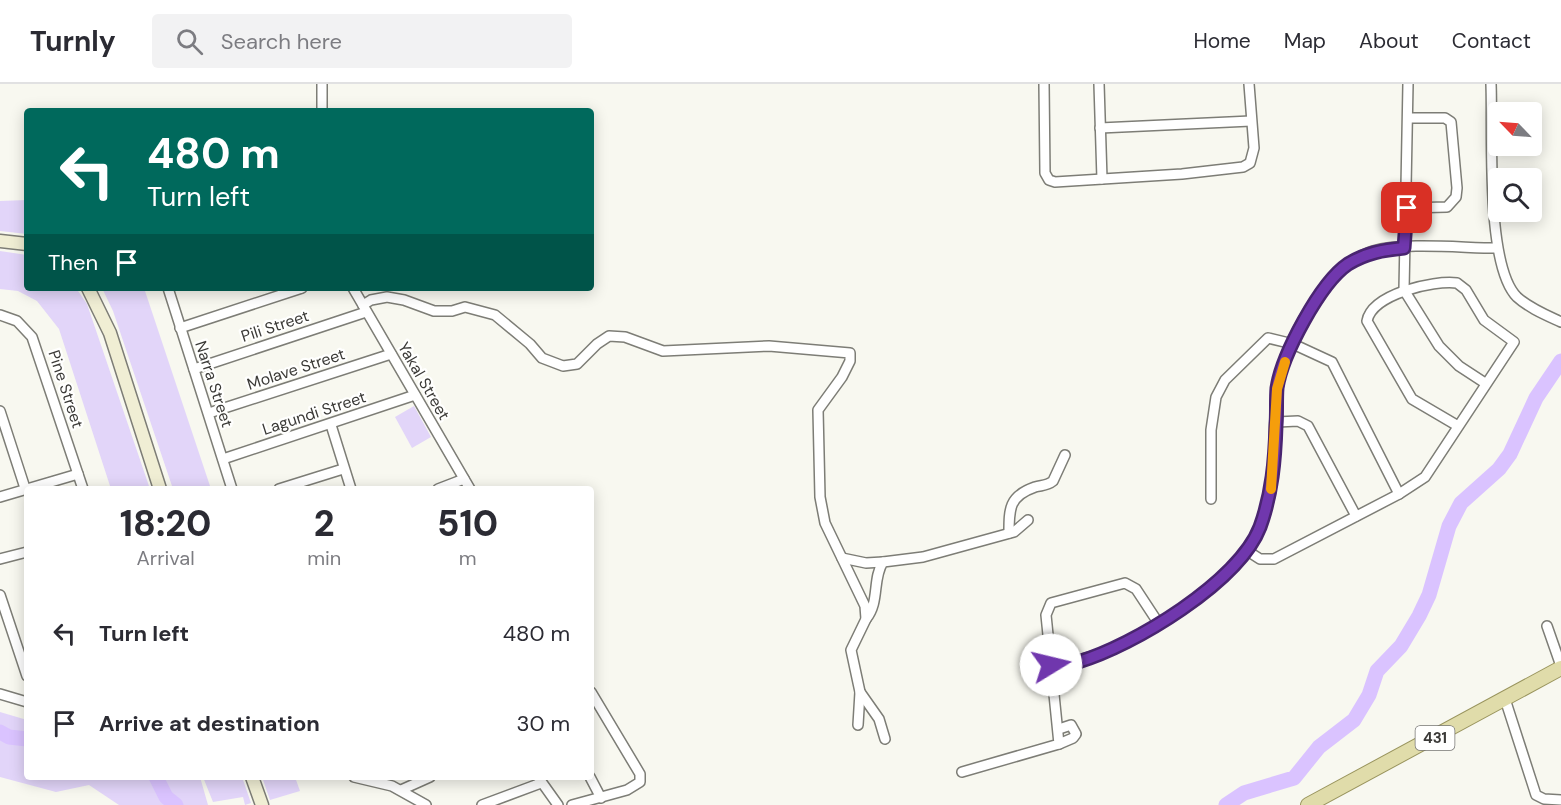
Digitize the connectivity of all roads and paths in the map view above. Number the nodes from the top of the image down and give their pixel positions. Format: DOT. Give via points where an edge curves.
graph roads {
  1 [pos="322,84"];
  2 [pos="1044,84"];
  3 [pos="1099,84"];
  4 [pos="1249,84"];
  5 [pos="1408,84"];
  6 [pos="1491,84"];
  7 [pos="322,108"];
  8 [pos="1408,118"];
  9 [pos="1251,122"];
  10 [pos="1100,128"];
  11 [pos="1102,179"];
  12 [pos="1407,208"];
  13 [pos="0,241"];
  14 [pos="24,244"];
  15 [pos="1404,248"];
  16 [pos="1496,248"];
  17 [pos="1404,290"];
  18 [pos="89,291"];
  19 [pos="169,291"];
  20 [pos="293,291"];
  21 [pos="355,291"];
  22 [pos="390,293"];
  23 [pos="365,308"];
  24 [pos="0,315"];
  25 [pos="1561,322"];
  26 [pos="180,328"];
  27 [pos="1293,344"];
  28 [pos="391,354"];
  29 [pos="194,369"];
  30 [pos="1485,383"];
  31 [pos="415,394"];
  32 [pos="0,411"];
  33 [pos="209,413"];
  34 [pos="1277,422"];
  35 [pos="331,425"];
  36 [pos="1458,426"];
  37 [pos="4,437"];
  38 [pos="1065,455"];
  39 [pos="223,459"];
  40 [pos="343,469"];
  41 [pos="78,474"];
  42 [pos="464,478"];
  43 [pos="24,486"];
  44 [pos="33,486"];
  45 [pos="82,486"];
  46 [pos="159,486"];
  47 [pos="231,486"];
  48 [pos="289,486"];
  49 [pos="350,486"];
  50 [pos="445,486"];
  51 [pos="468,486"];
  52 [pos="24,488"];
  53 [pos="1399,494"];
  54 [pos="0,497"];
  55 [pos="1211,499"];
  56 [pos="1356,516"];
  57 [pos="1028,520"];
  58 [pos="1009,533"];
  59 [pos="1246,550"];
  60 [pos="24,553"];
  61 [pos="842,558"];
  62 [pos="0,559"];
  63 [pos="883,562"];
  64 [pos="0,595"];
  65 [pos="866,619"];
  66 [pos="1160,624"];
  67 [pos="1547,626"];
  68 [pos="1051,665"];
  69 [pos="24,667"];
  70 [pos="1561,667"];
  71 [pos="860,692"];
  72 [pos="0,694"];
  73 [pos="594,697"];
  74 [pos="1505,699"];
  75 [pos="24,701"];
  76 [pos="858,725"];
  77 [pos="1059,729"];
  78 [pos="885,739"];
  79 [pos="1059,744"];
  80 [pos="962,772"];
  81 [pos="253,780"];
  82 [pos="370,780"];
  83 [pos="423,780"];
  84 [pos="540,780"];
  85 [pos="592,780"];
  86 [pos="401,790"];
  87 [pos="601,798"];
  88 [pos="1561,800"];
  89 [pos="262,805"];
  90 [pos="426,805"];
  91 [pos="482,805"];
  92 [pos="558,805"];
  93 [pos="572,805"];
  94 [pos="1308,805"];
  1 -- 7 [label="street"];
  2 -- 11 [label="street" via="1046,177 1055,182"];
  3 -- 10 [label="street"];
  4 -- 9 [label="street"];
  5 -- 8 [label="street"];
  6 -- 16 [label="street"];
  8 -- 12 [label="street"];
  8 -- 12 [label="street" via="1445,118 1451,122 1457,189 1447,207"];
  9 -- 10 [label="street"];
  9 -- 11 [label="street" via="1254,148 1250,163 1243,166"];
  10 -- 11 [label="street"];
  12 -- 15 [label="street"];
  13 -- 14 [label="street"];
  15 -- 16 [label="street"];
  15 -- 17 [label="street"];
  15 -- 27 [label="street" via="1374,251 1346,265 1317,298"];
  16 -- 25 [label="street" via="1516,296"];
  17 -- 30 [label="street" via="1439,346 1459,366"];
  17 -- 30 [label="street" via="1457,283 1466,290 1484,320 1514,342"];
  17 -- 36 [label="street" via="1372,310 1367,321 1412,399"];
  18 -- 46 [label="street" via="110,333"];
  19 -- 26 [label="street, Narra Street"];
  20 -- 26 [label="street"];
  21 -- 23 [label="street, Yakal Street"];
  22 -- 23 [label="street, Pili Street" via="371,300"];
  22 -- 61 [label="street" via="435,311 465,307 495,315 542,358 563,366 577,364 609,336 632,339 663,351 769,346 850,353 842,377 818,410 820,497 825,523"];
  23 -- 28 [label="street, Yakal Street"];
  23 -- 29 [label="street, Pili Street"];
  24 -- 41 [label="street, Pine Street" via="17,321 32,337"];
  26 -- 29 [label="street, Narra Street"];
  27 -- 34 [label="street" via="1277,389"];
  27 -- 53 [label="street" via="1326,357 1337,368"];
  27 -- 55 [label="street" via="1275,338 1264,341 1225,380 1216,397 1211,430"];
  28 -- 31 [label="street, Yakal Street"];
  28 -- 33 [label="street, Molave Street"];
  29 -- 33 [label="street, Narra Street"];
  30 -- 36 [label="street"];
  31 -- 35 [label="street, Lagundi Street"];
  31 -- 42 [label="street, Yakal Street"];
  32 -- 37 [label="street"];
  33 -- 39 [label="street, Narra Street"];
  34 -- 56 [label="street" via="1298,421 1308,426"];
  34 -- 59 [label="street" via="1269,499 1259,530"];
  35 -- 39 [label="street, Lagundi Street"];
  35 -- 40 [label="street"];
  36 -- 53 [label="street" via="1425,477"];
  37 -- 43 [label="street"];
  38 -- 58 [label="street" via="1053,481 1014,500 1008,512"];
  39 -- 47 [label="street, Narra Street"];
  40 -- 48 [label="street"];
  40 -- 49 [label="street"];
  41 -- 44 [label="street"];
  41 -- 45 [label="street, Pine Street"];
  42 -- 50 [label="street"];
  42 -- 51 [label="street, Yakal Street"];
  52 -- 54 [label="street"];
  53 -- 56 [label="street"];
  56 -- 59 [label="street" via="1274,560 1260,559"];
  57 -- 58 [label="street"];
  58 -- 63 [label="street" via="916,559"];
  59 -- 66 [label="street" via="1216,585"];
  60 -- 62 [label="street"];
  61 -- 63 [label="street"];
  61 -- 65 [label="street" via="865,606"];
  63 -- 65 [label="street" via="876,599"];
  64 -- 69 [label="street"];
  65 -- 71 [label="street" via="851,650"];
  66 -- 68 [label="street" via="1077,662"];
  66 -- 68 [label="street" via="1136,589 1125,583 1051,603 1046,615"];
  67 -- 70 [label="street"];
  68 -- 77 [label="street"];
  70 -- 74 [label="main road, 431"];
  71 -- 76 [label="street"];
  71 -- 78 [label="street" via="879,719"];
  72 -- 75 [label="street"];
  73 -- 87 [label="street" via="640,774 635,787"];
  74 -- 88 [label="street" via="1534,791 1544,799"];
  74 -- 94 [label="main road, 431"];
  77 -- 79 [label="street"];
  77 -- 79 [label="street" via="1071,726 1076,734"];
  79 -- 80 [label="street"];
  81 -- 89 [label="street"];
  82 -- 86 [label="street"];
  83 -- 86 [label="street"];
  84 -- 91 [label="street"];
  84 -- 92 [label="street"];
  85 -- 87 [label="street"];
  86 -- 90 [label="street"];
  87 -- 93 [label="street"];
}
